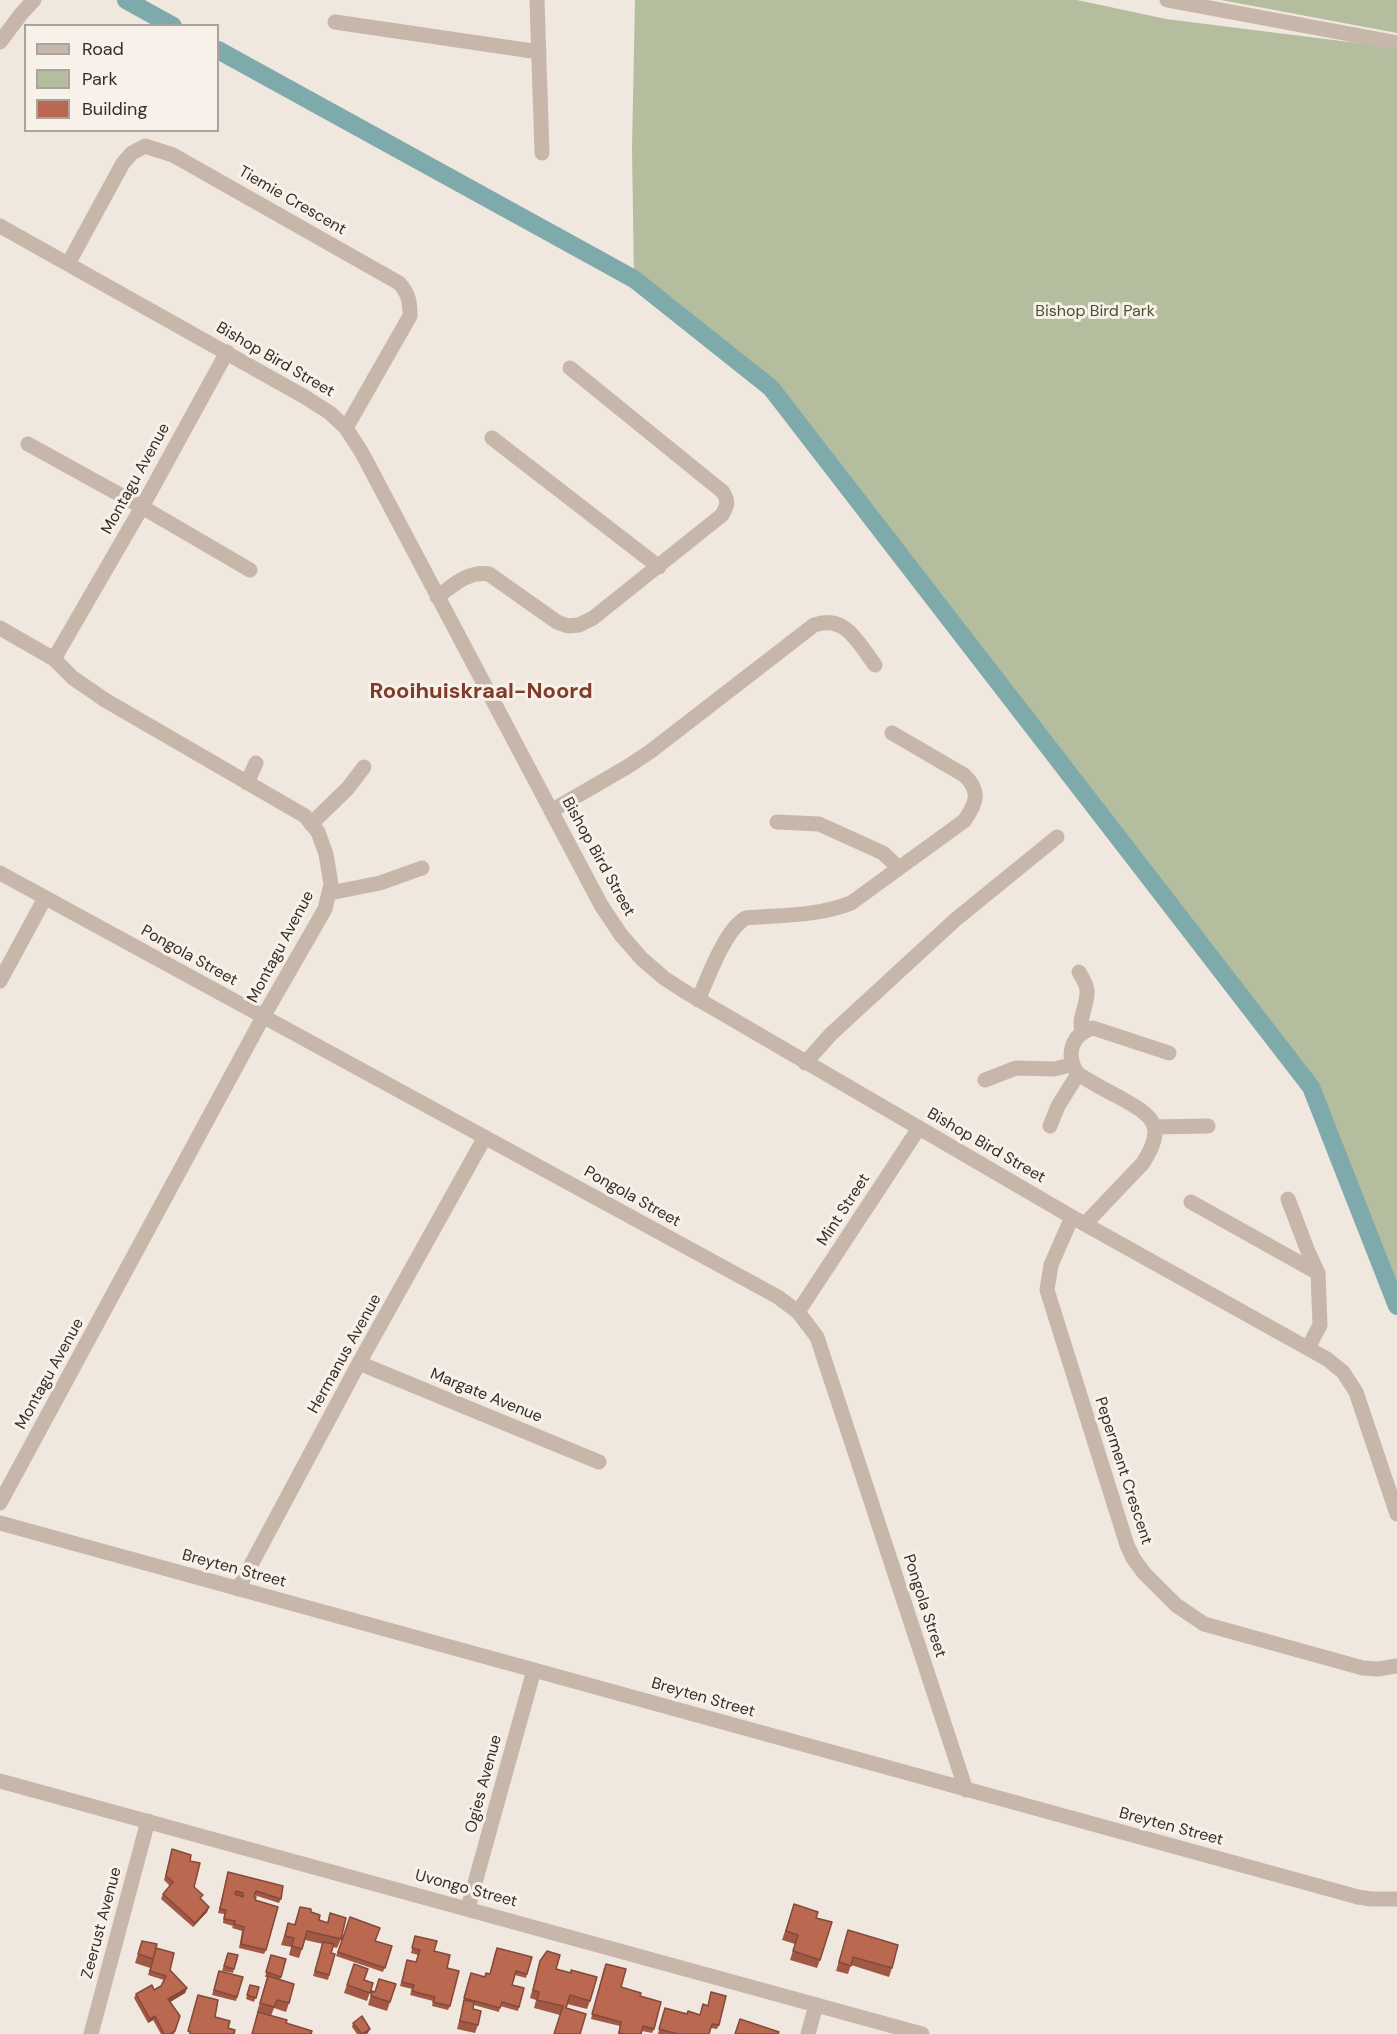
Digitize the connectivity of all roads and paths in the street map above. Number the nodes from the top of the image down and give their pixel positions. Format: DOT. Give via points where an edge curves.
graph roads {
  1 [pos="34,0"];
  2 [pos="537,0"];
  3 [pos="1167,0"];
  4 [pos="335,22"];
  5 [pos="0,42"];
  6 [pos="1397,43"];
  7 [pos="539,52"];
  8 [pos="542,153"];
  9 [pos="0,226"];
  10 [pos="68,264"];
  11 [pos="227,352"];
  12 [pos="570,368"];
  13 [pos="346,428"];
  14 [pos="492,438"];
  15 [pos="28,444"];
  16 [pos="142,507"];
  17 [pos="659,567"];
  18 [pos="250,570"];
  19 [pos="437,597"];
  20 [pos="0,628"];
  21 [pos="54,659"];
  22 [pos="875,665"];
  23 [pos="892,733"];
  24 [pos="256,763"];
  25 [pos="364,767"];
  26 [pos="247,783"];
  27 [pos="551,811"];
  28 [pos="777,822"];
  29 [pos="311,824"];
  30 [pos="1057,837"];
  31 [pos="422,868"];
  32 [pos="900,868"];
  33 [pos="0,873"];
  34 [pos="330,892"];
  35 [pos="45,898"];
  36 [pos="1079,972"];
  37 [pos="0,981"];
  38 [pos="698,1000"];
  39 [pos="263,1017"];
  40 [pos="1082,1031"];
  41 [pos="1169,1053"];
  42 [pos="806,1063"];
  43 [pos="1074,1069"];
  44 [pos="985,1080"];
  45 [pos="1050,1126"];
  46 [pos="1154,1126"];
  47 [pos="1208,1126"];
  48 [pos="919,1128"];
  49 [pos="485,1137"];
  50 [pos="1288,1199"];
  51 [pos="1191,1202"];
  52 [pos="1078,1220"];
  53 [pos="1318,1273"];
  54 [pos="798,1312"];
  55 [pos="1308,1348"];
  56 [pos="359,1363"];
  57 [pos="599,1461"];
  58 [pos="0,1503"];
  59 [pos="1397,1514"];
  60 [pos="0,1523"];
  61 [pos="238,1589"];
  62 [pos="1397,1666"];
  63 [pos="534,1670"];
  64 [pos="0,1781"];
  65 [pos="966,1790"];
  66 [pos="148,1821"];
  67 [pos="1397,1899"];
  68 [pos="468,1908"];
  69 [pos="816,2005"];
  70 [pos="91,2034"];
  71 [pos="808,2034"];
  72 [pos="922,2034"];
  1 -- 5 [label="street"];
  2 -- 7 [label="street"];
  3 -- 6 [label="street"];
  4 -- 7 [label="street"];
  7 -- 8 [label="street"];
  9 -- 10 [label="street, Bishop Bird Street"];
  10 -- 11 [label="street, Bishop Bird Street"];
  10 -- 13 [label="street, Tiemie Crescent" via="123,164 145,146 173,154 399,283 410,301 410,316"];
  11 -- 13 [label="street, Bishop Bird Street" via="313,402"];
  11 -- 16 [label="street, Montagu Avenue"];
  12 -- 17 [label="street" via="727,499 727,506 714,524"];
  13 -- 19 [label="street, Bishop Bird Street"];
  14 -- 17 [label="street"];
  15 -- 16 [label="street"];
  16 -- 18 [label="street"];
  16 -- 21 [label="street, Montagu Avenue"];
  17 -- 19 [label="street" via="579,626 557,622 489,574 470,574"];
  19 -- 27 [label="street, Bishop Bird Street"];
  20 -- 21 [label="street"];
  21 -- 26 [label="street, Montagu Avenue" via="88,690"];
  22 -- 27 [label="street" via="845,626 826,621 814,625 651,751"];
  23 -- 32 [label="street" via="964,775 976,792 972,811 964,821"];
  24 -- 26 [label="street"];
  25 -- 29 [label="street"];
  26 -- 29 [label="street, Montagu Avenue" via="305,816"];
  27 -- 38 [label="street, Bishop Bird Street" via="621,935 642,960"];
  28 -- 32 [label="street" via="819,825 883,853"];
  29 -- 34 [label="street, Montagu Avenue" via="326,854"];
  30 -- 42 [label="street" via="955,920 831,1034"];
  31 -- 34 [label="street" via="380,883"];
  32 -- 38 [label="street" via="841,907 740,921 731,931"];
  33 -- 35 [label="street, Pongola Street"];
  34 -- 39 [label="street, Montagu Avenue" via="325,909"];
  35 -- 37 [label="street"];
  35 -- 39 [label="street, Pongola Street"];
  36 -- 40 [label="street" via="1088,994 1080,1023"];
  38 -- 42 [label="street, Bishop Bird Street"];
  39 -- 49 [label="street, Pongola Street"];
  39 -- 58 [label="street, Montagu Avenue"];
  40 -- 41 [label="street" via="1106,1031"];
  40 -- 43 [label="street" via="1071,1053"];
  42 -- 48 [label="street, Bishop Bird Street"];
  43 -- 44 [label="street" via="1016,1068"];
  43 -- 45 [label="street"];
  43 -- 46 [label="street" via="1147,1113"];
  46 -- 47 [label="street"];
  46 -- 52 [label="street, Peperment Crescent" via="1155,1139 1143,1163"];
  48 -- 52 [label="street, Bishop Bird Street"];
  48 -- 54 [label="street, Mint Street"];
  49 -- 54 [label="street, Pongola Street" via="778,1297"];
  49 -- 56 [label="street, Hermanus Avenue"];
  50 -- 53 [label="street"];
  51 -- 53 [label="street"];
  52 -- 55 [label="street, Bishop Bird Street"];
  52 -- 62 [label="street, Peperment Crescent" via="1051,1265 1047,1290 1133,1558 1176,1605 1204,1624 1363,1668"];
  53 -- 55 [label="street" via="1320,1325"];
  54 -- 65 [label="street, Pongola Street" via="820,1347"];
  55 -- 59 [label="street, Bishop Bird Street" via="1343,1372 1356,1392"];
  56 -- 57 [label="street, Margate Avenue"];
  56 -- 61 [label="street, Hermanus Avenue"];
  60 -- 61 [label="street, Breyten Street"];
  61 -- 63 [label="street, Breyten Street"];
  63 -- 65 [label="street, Breyten Street"];
  63 -- 68 [label="street, Ogies Avenue"];
  64 -- 66 [label="street, Uvongo Street"];
  65 -- 67 [label="street, Breyten Street" via="1358,1897"];
  66 -- 68 [label="street, Uvongo Street"];
  66 -- 70 [label="street, Zeerust Avenue"];
  68 -- 69 [label="street, Uvongo Street"];
  69 -- 71 [label="street"];
  69 -- 72 [label="street, Uvongo Street"];
}
